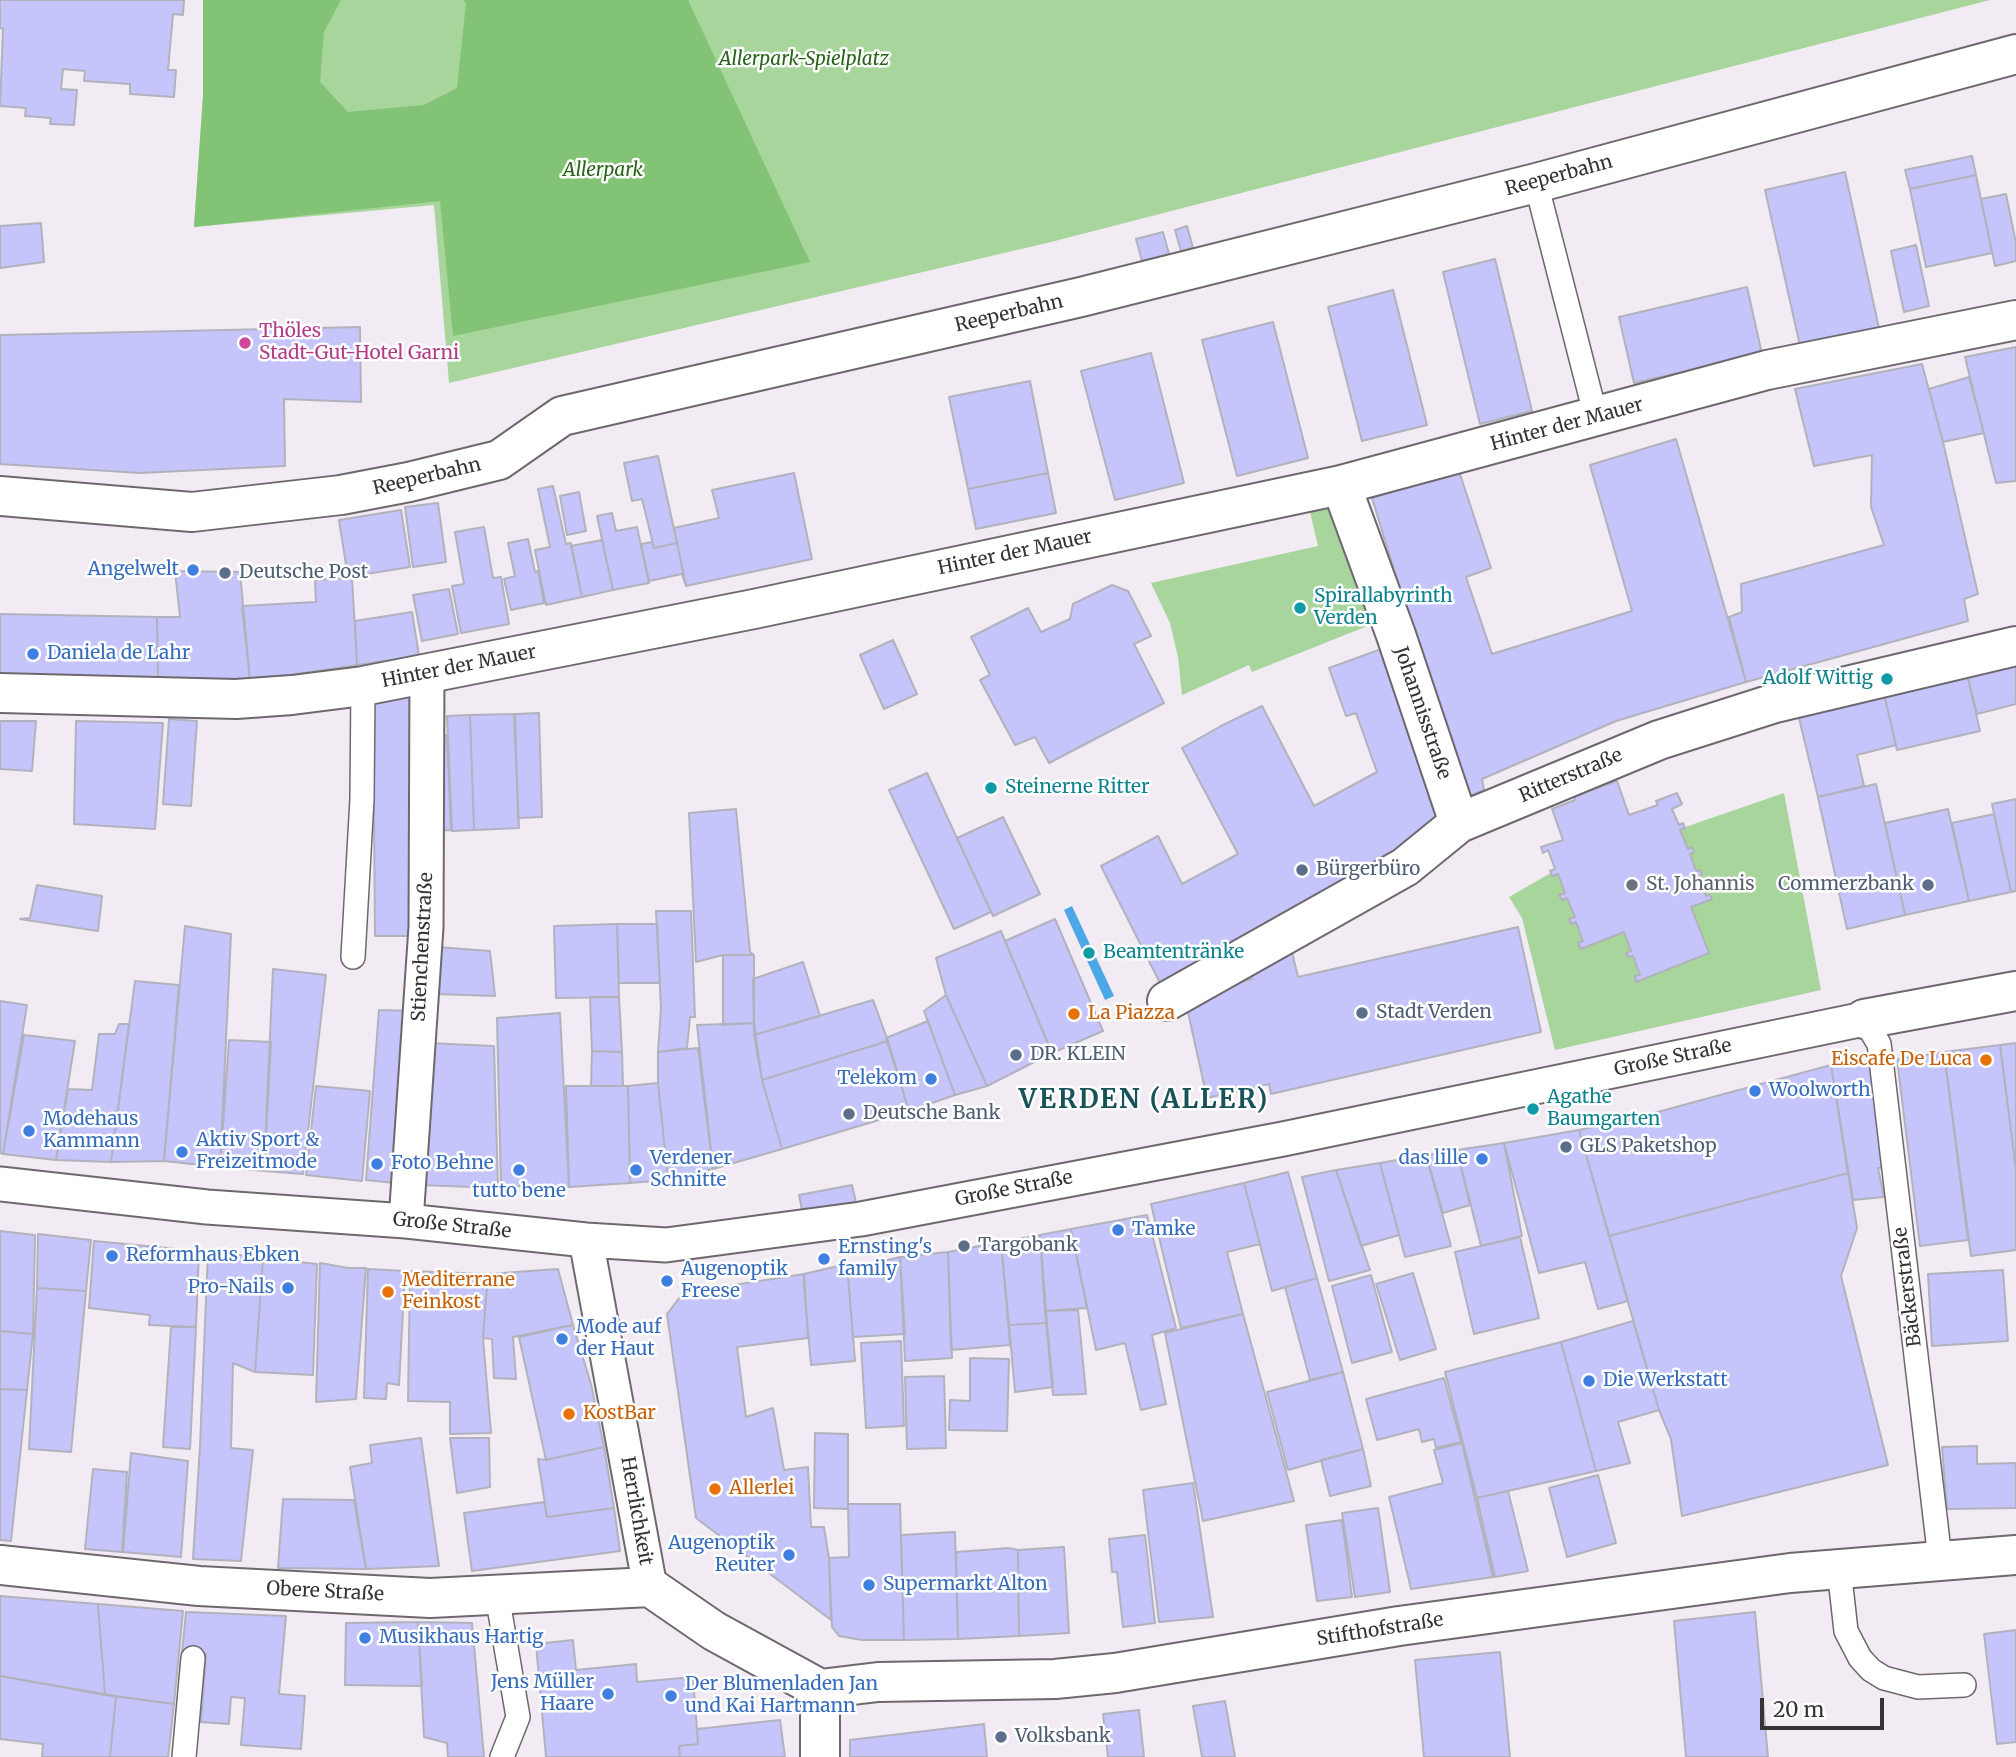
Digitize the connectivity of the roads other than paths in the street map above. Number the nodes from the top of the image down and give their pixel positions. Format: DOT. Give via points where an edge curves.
graph roads {
  1 [pos="2016,54"];
  2 [pos="1535,183"];
  3 [pos="2016,320"];
  4 [pos="1596,417"];
  5 [pos="1341,485"];
  6 [pos="0,496"];
  7 [pos="2016,646"];
  8 [pos="427,672"];
  9 [pos="363,686"];
  10 [pos="0,694"];
  11 [pos="1459,823"];
  12 [pos="353,957"];
  13 [pos="2016,991"];
  14 [pos="1167,1001"];
  15 [pos="1864,1019"];
  16 [pos="0,1184"];
  17 [pos="406,1221"];
  18 [pos="586,1240"];
  19 [pos="2016,1555"];
  20 [pos="1940,1559"];
  21 [pos="0,1565"];
  22 [pos="1839,1569"];
  23 [pos="650,1587"];
  24 [pos="497,1595"];
  25 [pos="193,1658"];
  26 [pos="1964,1685"];
  27 [pos="820,1689"];
  28 [pos="184,1757"];
  29 [pos="502,1757"];
  30 [pos="820,1757"];
  1 -- 2 [label="street, Reeperbahn"];
  2 -- 4 [label="lane"];
  2 -- 6 [label="street, Reeperbahn" via="1082,297 562,416 499,460 409,482 341,495 192,512"];
  3 -- 4 [label="street, Hinter der Mauer" via="1767,370"];
  4 -- 5 [label="street, Hinter der Mauer"];
  5 -- 8 [label="street, Hinter der Mauer" via="754,609"];
  5 -- 11 [label="street, Johannisstraße"];
  7 -- 11 [label="street, Ritterstraße" via="1775,703 1659,740"];
  8 -- 9 [label="street, Hinter der Mauer"];
  8 -- 17 [label="street, Stienchenstraße" via="426,927"];
  9 -- 10 [label="street, Hinter der Mauer" via="236,699"];
  9 -- 12 [label="lane"];
  11 -- 14 [label="street, Ritterstraße" via="1405,867"];
  13 -- 15 [label="street, Große Straße"];
  15 -- 18 [label="street, Große Straße" via="1283,1139 861,1219 666,1245"];
  15 -- 20 [label="lane, Bäckerstraße" via="1879,1044"];
  16 -- 17 [label="street, Große Straße" via="207,1207"];
  17 -- 18 [label="street, Große Straße"];
  18 -- 23 [label="street, Herrlichkeit"];
  19 -- 20 [label="street, Stifthofstraße"];
  20 -- 22 [label="street, Stifthofstraße"];
  21 -- 24 [label="street, Obere Straße" via="199,1597"];
  22 -- 26 [label="lane" via="1846,1630 1871,1671 1917,1687"];
  22 -- 27 [label="street, Stifthofstraße" via="1399,1626 1115,1673 1055,1679 878,1682"];
  23 -- 24 [label="street, Obere Straße"];
  23 -- 27 [label="street, Herrlichkeit" via="714,1631"];
  24 -- 29 [label="lane" via="518,1717"];
  25 -- 28 [label="lane"];
  27 -- 30 [label="street"];
}
